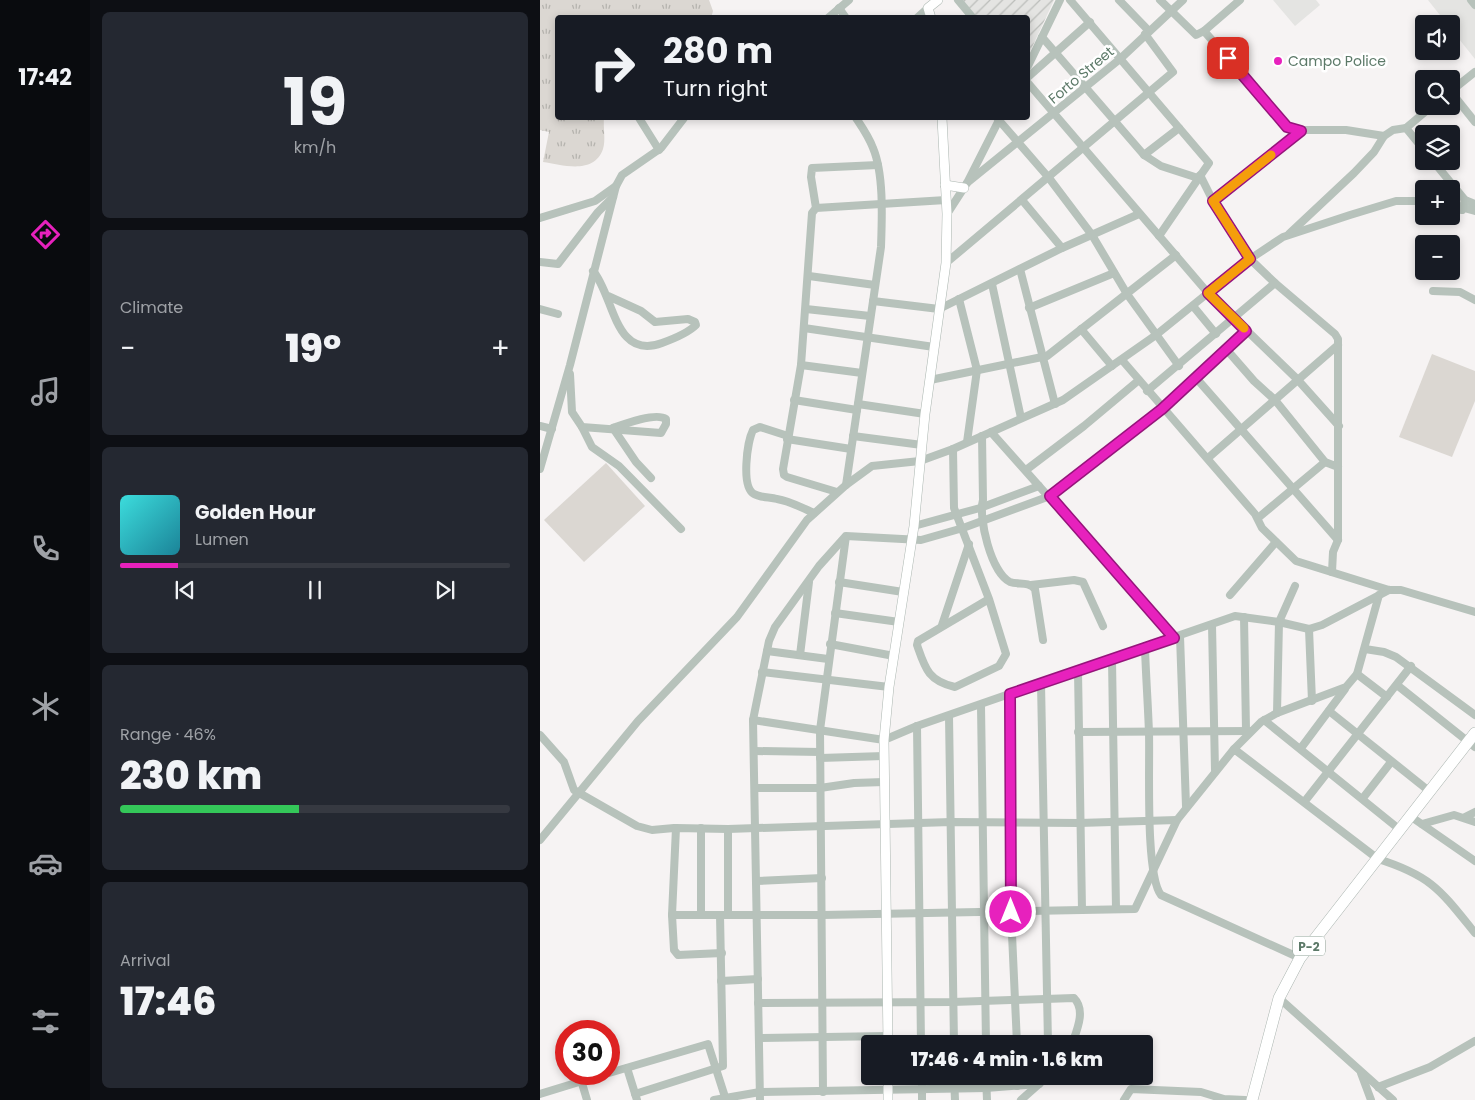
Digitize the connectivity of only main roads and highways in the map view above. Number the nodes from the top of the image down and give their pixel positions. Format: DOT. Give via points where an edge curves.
graph roads {
  1 [pos="938,0"];
  2 [pos="930,15"];
  3 [pos="942,120"];
  4 [pos="946,185"];
  5 [pos="966,185"];
  6 [pos="1473,740"];
  7 [pos="888,1035"];
  8 [pos="1252,1100"];
  1 -- 2 [label="main road" via="928,8"];
  3 -- 4 [label="main road"];
  4 -- 5 [label="main road"];
  4 -- 7 [label="main road" via="946,263 884,740"];
  6 -- 8 [label="highway, P-2" via="1429,791 1300,958 1279,998"];
}
